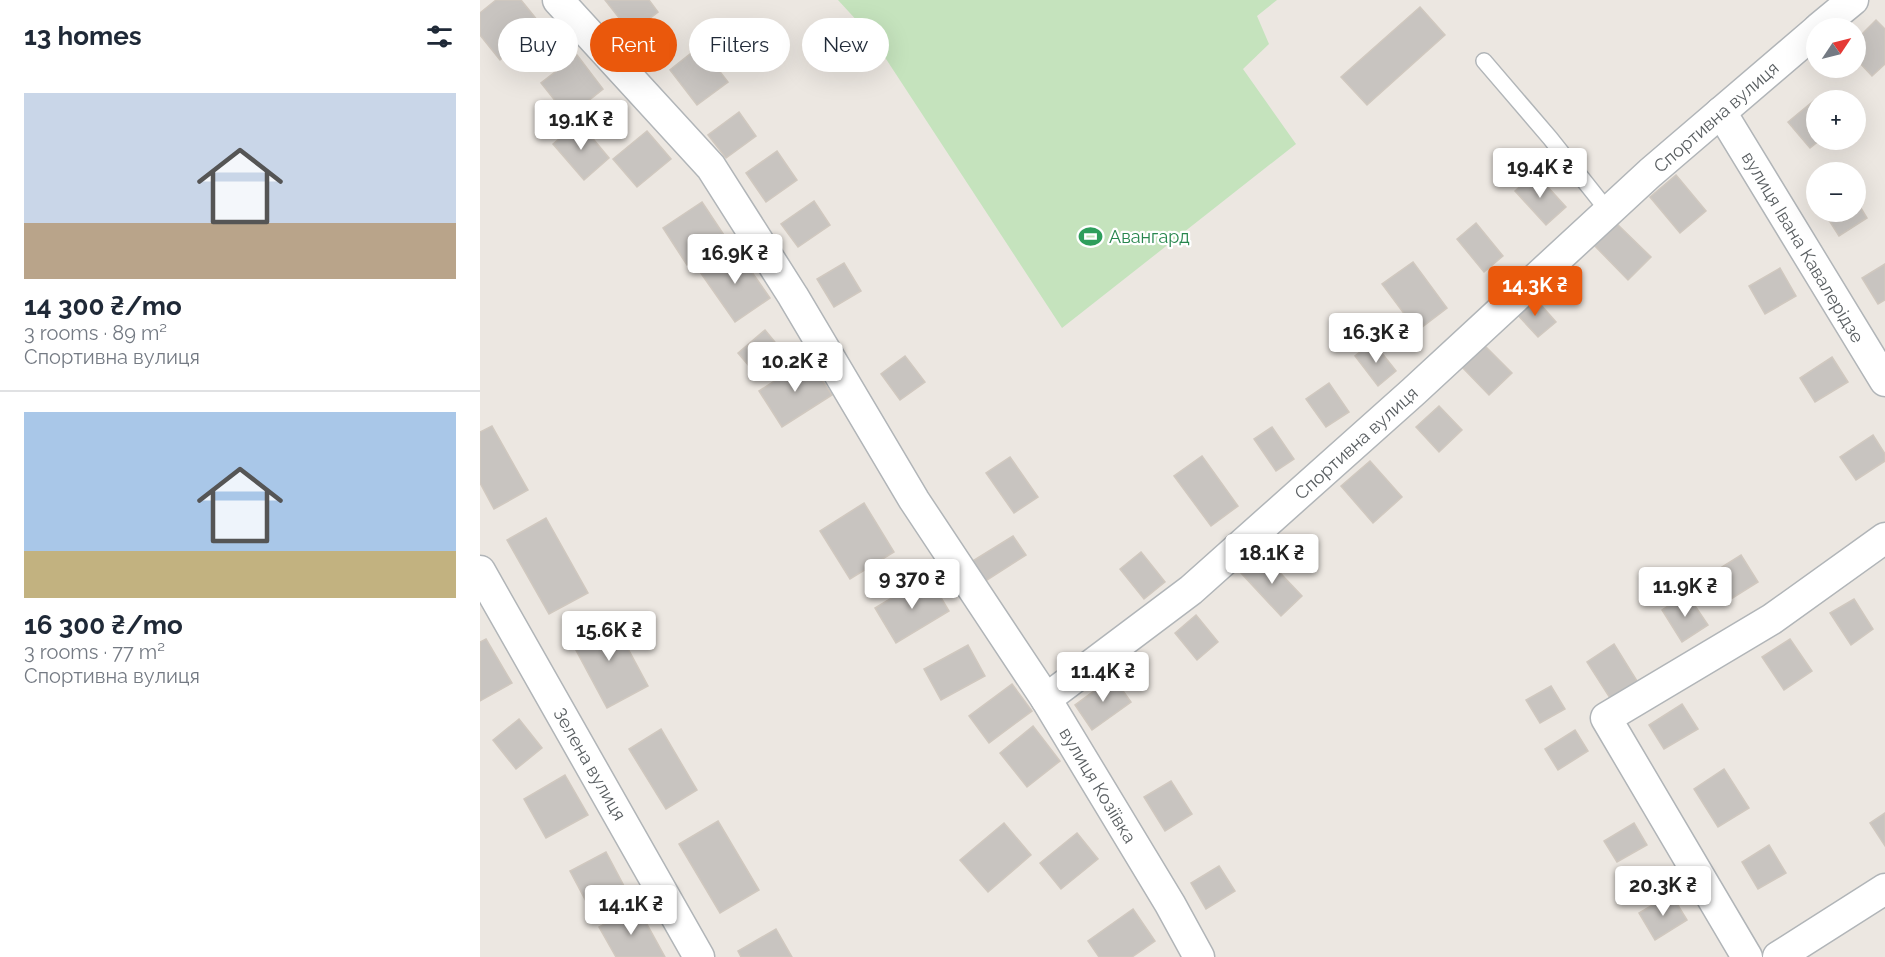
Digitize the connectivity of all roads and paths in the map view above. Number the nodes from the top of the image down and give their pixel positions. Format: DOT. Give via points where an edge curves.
graph roads {
  1 [pos="558,0"];
  2 [pos="1853,0"];
  3 [pos="1832,18"];
  4 [pos="1806,40"];
  5 [pos="1484,61"];
  6 [pos="1721,112"];
  7 [pos="1608,212"];
  8 [pos="1885,381"];
  9 [pos="1885,538"];
  10 [pos="480,571"];
  11 [pos="1046,699"];
  12 [pos="1885,889"];
  13 [pos="699,957"];
  14 [pos="1199,957"];
  15 [pos="1747,957"];
  16 [pos="1778,957"];
  1 -- 11 [label="street, вулиця Козіївка" via="711,167 914,500"];
  2 -- 3 [label="street, Спортивна вулиця"];
  4 -- 6 [label="street, Спортивна вулиця"];
  5 -- 7 [label="lane"];
  6 -- 7 [label="street, Спортивна вулиця"];
  6 -- 8 [label="street, вулиця Івана Кавалерідзе"];
  7 -- 11 [label="street, Спортивна вулиця" via="1191,590"];
  9 -- 15 [label="street" via="1772,619 1606,718"];
  10 -- 13 [label="street, Зелена вулиця"];
  11 -- 14 [label="street, вулиця Козіївка"];
  12 -- 16 [label="street"];
}
